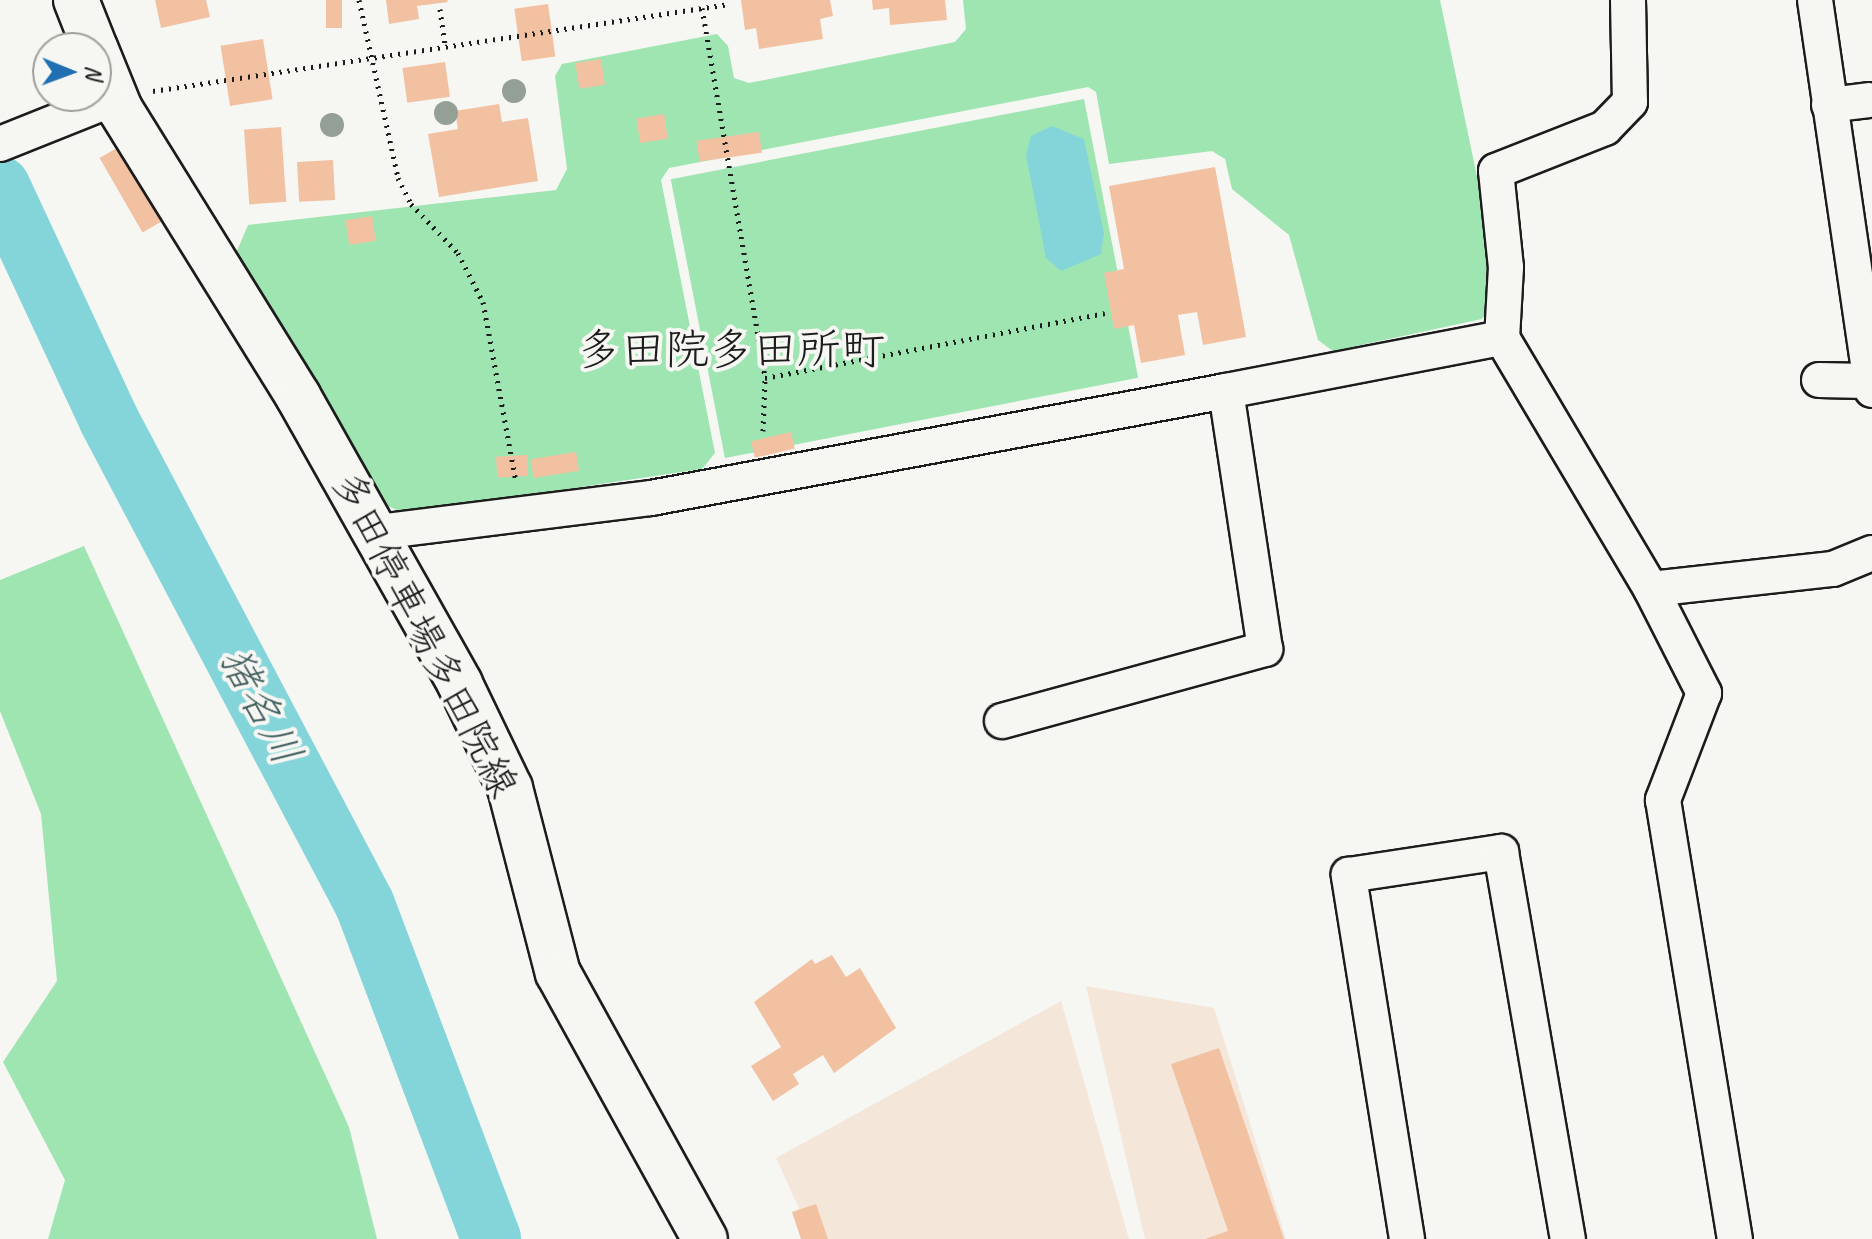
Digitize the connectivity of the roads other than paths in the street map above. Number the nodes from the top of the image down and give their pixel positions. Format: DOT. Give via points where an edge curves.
graph roads {
  1 [pos="76,0"];
  2 [pos="1628,0"];
  3 [pos="1815,0"];
  4 [pos="89,32"];
  5 [pos="1869,100"];
  6 [pos="1829,105"];
  7 [pos="79,112"];
  8 [pos="101,112"];
  9 [pos="0,144"];
  10 [pos="1861,257"];
  11 [pos="1502,338"];
  12 [pos="1819,380"];
  13 [pos="1869,386"];
  14 [pos="1226,391"];
  15 [pos="378,532"];
  16 [pos="1872,553"];
  17 [pos="1651,589"];
  18 [pos="1002,721"];
  19 [pos="705,1239"];
  20 [pos="1407,1239"];
  21 [pos="1568,1239"];
  22 [pos="1735,1239"];
  1 -- 4 [label="main road, 多田停車場多田院線"];
  2 -- 11 [label="street" via="1630,102 1605,128 1496,171 1506,267"];
  3 -- 6 [label="street"];
  5 -- 6 [label="street"];
  6 -- 10 [label="street"];
  7 -- 9 [label="street"];
  8 -- 15 [label="main road, 多田停車場多田院線"];
  10 -- 13 [label="street"];
  11 -- 14 [label="street"];
  11 -- 17 [label="street"];
  12 -- 13 [label="street"];
  14 -- 15 [label="street" via="651,498"];
  14 -- 18 [label="street" via="1265,649"];
  15 -- 19 [label="main road, 多田停車場多田院線" via="510,788 558,973"];
  16 -- 17 [label="street" via="1833,569"];
  17 -- 22 [label="street" via="1704,693 1663,800"];
  20 -- 21 [label="street" via="1349,875 1501,852"];
}
